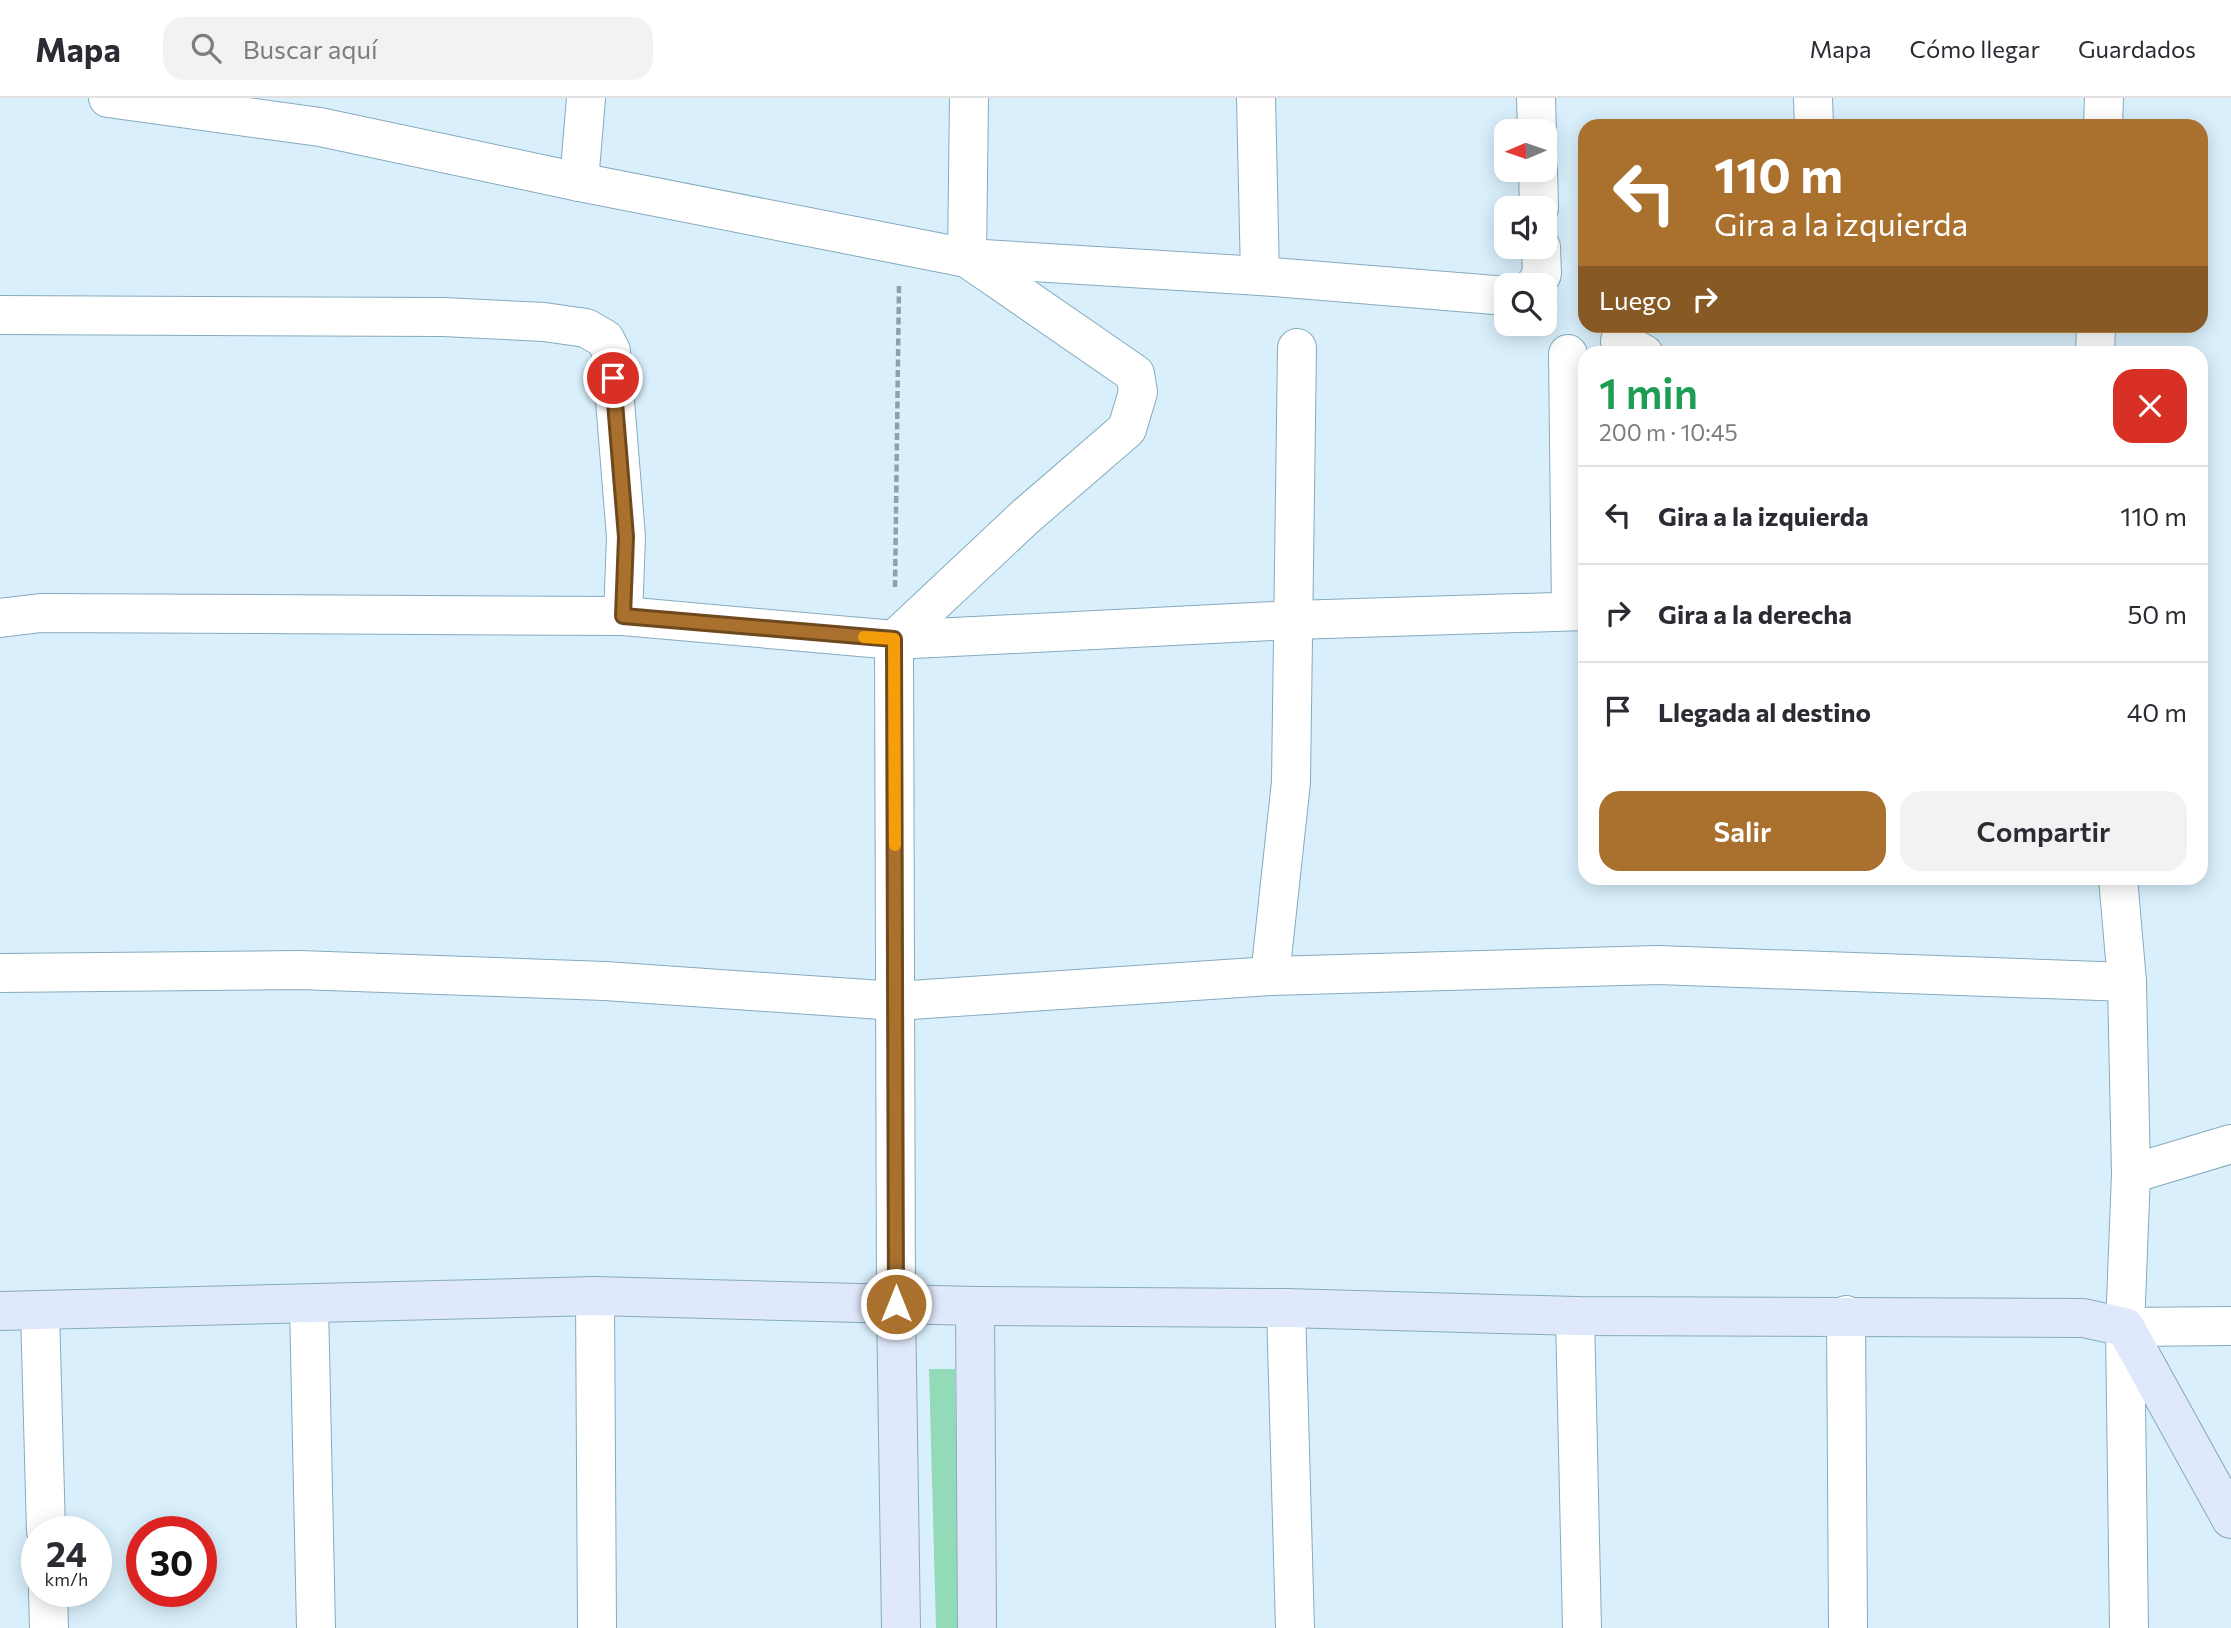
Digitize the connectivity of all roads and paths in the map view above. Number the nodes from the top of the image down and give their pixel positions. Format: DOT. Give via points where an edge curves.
graph roads {
  1 [pos="108,98"];
  2 [pos="586,98"];
  3 [pos="969,98"];
  4 [pos="1256,98"];
  5 [pos="1536,98"];
  6 [pos="1813,98"];
  7 [pos="2104,98"];
  8 [pos="321,113"];
  9 [pos="1537,119"];
  10 [pos="1814,119"];
  11 [pos="2103,119"];
  12 [pos="579,182"];
  13 [pos="900,245"];
  14 [pos="967,258"];
  15 [pos="1259,276"];
  16 [pos="1494,295"];
  17 [pos="0,315"];
  18 [pos="1297,348"];
  19 [pos="1568,354"];
  20 [pos="1578,611"];
  21 [pos="623,616"];
  22 [pos="0,618"];
  23 [pos="1294,620"];
  24 [pos="894,639"];
  25 [pos="2119,885"];
  26 [pos="0,973"];
  27 [pos="1270,976"];
  28 [pos="2127,982"];
  29 [pos="896,1001"];
  30 [pos="2231,1144"];
  31 [pos="2131,1174"];
  32 [pos="595,1296"];
  33 [pos="309,1304"];
  34 [pos="896,1304"];
  35 [pos="975,1306"];
  36 [pos="1286,1308"];
  37 [pos="0,1311"];
  38 [pos="40,1311"];
  39 [pos="1575,1315"];
  40 [pos="1846,1315"];
  41 [pos="2231,1326"];
  42 [pos="2125,1327"];
  43 [pos="46,1516"];
  44 [pos="2231,1519"];
  45 [pos="48,1607"];
  46 [pos="49,1628"];
  47 [pos="316,1628"];
  48 [pos="597,1628"];
  49 [pos="901,1628"];
  50 [pos="978,1628"];
  51 [pos="1294,1628"];
  52 [pos="1582,1628"];
  53 [pos="1848,1628"];
  54 [pos="2129,1628"];
  1 -- 8 [label="street"];
  2 -- 12 [label="street"];
  3 -- 14 [label="street"];
  4 -- 15 [label="street"];
  5 -- 9 [label="street"];
  6 -- 10 [label="street"];
  7 -- 11 [label="street"];
  8 -- 12 [label="street"];
  12 -- 13 [label="street"];
  13 -- 14 [label="street"];
  13 -- 24 [label="path"];
  14 -- 15 [label="street"];
  14 -- 24 [label="street" via="1135,374 1138,392 1127,429"];
  15 -- 16 [label="street"];
  17 -- 21 [label="street" via="443,317 586,328 605,340 611,351 626,537"];
  18 -- 23 [label="street"];
  19 -- 20 [label="street"];
  20 -- 23 [label="street"];
  21 -- 22 [label="street" via="41,614"];
  21 -- 24 [label="street"];
  23 -- 24 [label="street"];
  23 -- 27 [label="street" via="1292,782"];
  24 -- 29 [label="street"];
  25 -- 28 [label="street"];
  26 -- 29 [label="street" via="299,970 605,981"];
  27 -- 28 [label="street" via="1658,965"];
  27 -- 29 [label="street"];
  28 -- 31 [label="street"];
  29 -- 34 [label="street"];
  30 -- 31 [label="street"];
  31 -- 42 [label="street"];
  32 -- 33 [label="street"];
  32 -- 34 [label="street"];
  32 -- 48 [label="street"];
  33 -- 38 [label="street"];
  33 -- 47 [label="street"];
  34 -- 35 [label="street"];
  34 -- 49 [label="street"];
  35 -- 36 [label="street"];
  35 -- 50 [label="street"];
  36 -- 39 [label="street"];
  36 -- 51 [label="street"];
  37 -- 38 [label="street"];
  38 -- 43 [label="street"];
  39 -- 40 [label="street"];
  39 -- 52 [label="street"];
  40 -- 42 [label="street" via="2083,1318"];
  40 -- 53 [label="street"];
  41 -- 42 [label="street"];
  42 -- 44 [label="street"];
  42 -- 54 [label="street"];
  45 -- 46 [label="street"];
}
